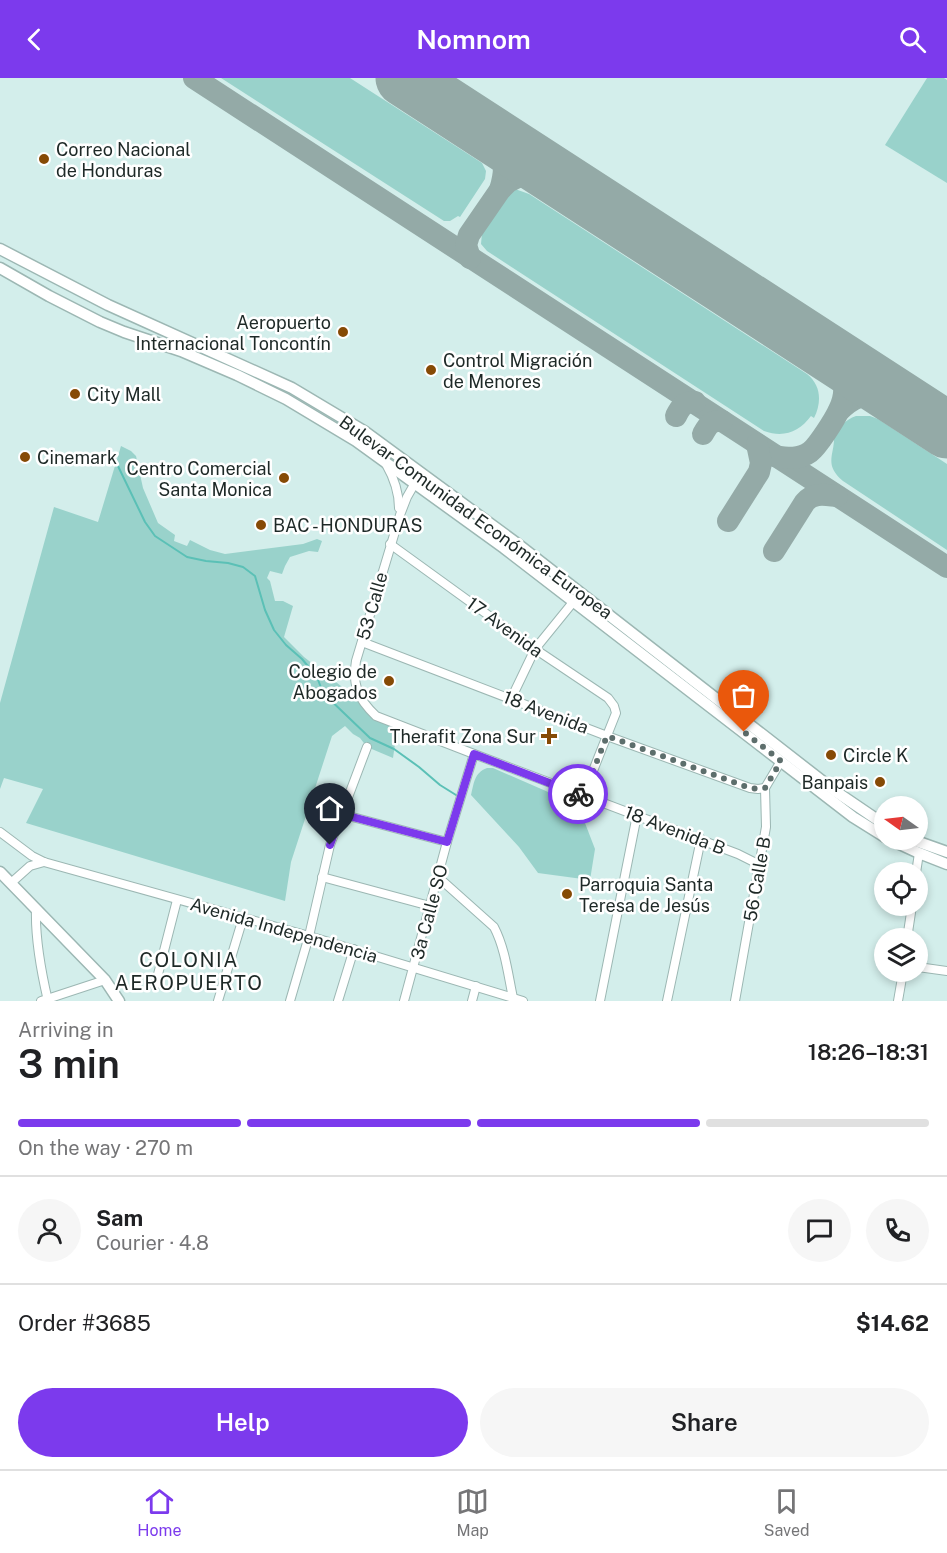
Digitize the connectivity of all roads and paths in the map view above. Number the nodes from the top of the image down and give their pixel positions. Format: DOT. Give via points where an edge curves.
graph roads {
  1 [pos="0,249"];
  2 [pos="0,268"];
  3 [pos="386,463"];
  4 [pos="415,483"];
  5 [pos="400,515"];
  6 [pos="390,544"];
  7 [pos="574,601"];
  8 [pos="362,642"];
  9 [pos="535,649"];
  10 [pos="361,699"];
  11 [pos="511,699"];
  12 [pos="607,736"];
  13 [pos="366,747"];
  14 [pos="474,754"];
  15 [pos="781,761"];
  16 [pos="765,788"];
  17 [pos="583,796"];
  18 [pos="341,814"];
  19 [pos="637,815"];
  20 [pos="874,819"];
  21 [pos="874,830"];
  22 [pos="0,832"];
  23 [pos="701,839"];
  24 [pos="447,842"];
  25 [pos="928,845"];
  26 [pos="913,850"];
  27 [pos="947,852"];
  28 [pos="919,853"];
  29 [pos="44,862"];
  30 [pos="918,862"];
  31 [pos="947,864"];
  32 [pos="760,865"];
  33 [pos="0,872"];
  34 [pos="322,877"];
  35 [pos="438,877"];
  36 [pos="11,883"];
  37 [pos="177,900"];
  38 [pos="430,906"];
  39 [pos="36,909"];
  40 [pos="243,918"];
  41 [pos="309,936"];
  42 [pos="354,949"];
  43 [pos="414,968"];
  44 [pos="928,968"];
  45 [pos="947,971"];
  46 [pos="105,980"];
  47 [pos="901,982"];
  48 [pos="155,986"];
  49 [pos="476,987"];
  50 [pos="513,998"];
  51 [pos="46,1000"];
  52 [pos="119,1001"];
  53 [pos="218,1001"];
  54 [pos="290,1001"];
  55 [pos="339,1001"];
  56 [pos="404,1001"];
  57 [pos="472,1001"];
  58 [pos="523,1001"];
  59 [pos="600,1001"];
  60 [pos="667,1001"];
  61 [pos="735,1001"];
  62 [pos="898,1001"];
  1 -- 20 [label="main road, Bulevar Comunidad Económica Europea" via="108,305 292,388 364,430"];
  2 -- 3 [label="main road, Bulevar Comunidad Económica Europea" via="100,322 181,351 286,399"];
  3 -- 4 [label="main road, Bulevar Comunidad Económica Europea"];
  3 -- 5 [label="street, 53 Calle" via="399,496"];
  4 -- 5 [label="street, 53 Calle"];
  4 -- 7 [label="main road, Bulevar Comunidad Económica Europea"];
  5 -- 6 [label="street, 53 Calle"];
  6 -- 8 [label="street, 53 Calle"];
  6 -- 9 [label="street, 17 Avenida"];
  7 -- 9 [label="street"];
  7 -- 15 [label="main road, Bulevar Comunidad Económica Europea"];
  8 -- 10 [label="street, 53 Calle" via="354,679"];
  8 -- 11 [label="street, 18 Avenida"];
  9 -- 11 [label="street"];
  9 -- 12 [label="street, 17 Avenida" via="608,698 616,713"];
  10 -- 14 [label="street, 18 Avenida B" via="376,716"];
  11 -- 12 [label="street, 18 Avenida"];
  12 -- 16 [label="street, 18 Avenida" via="750,788"];
  12 -- 17 [label="street"];
  13 -- 18 [label="street"];
  14 -- 17 [label="street, 18 Avenida B"];
  14 -- 24 [label="street, 3a Calle SO"];
  15 -- 16 [label="street"];
  15 -- 21 [label="main road, Bulevar Comunidad Económica Europea"];
  16 -- 32 [label="street, 56 Calle B" via="766,828"];
  17 -- 19 [label="street, 18 Avenida B"];
  18 -- 24 [label="street"];
  18 -- 34 [label="street"];
  19 -- 23 [label="street, 18 Avenida B"];
  19 -- 59 [label="street"];
  22 -- 29 [label="street, Avenida Independencia"];
  23 -- 32 [label="street, 18 Avenida B"];
  23 -- 60 [label="street"];
  24 -- 35 [label="street, 3a Calle SO"];
  25 -- 27 [label="main road"];
  26 -- 28 [label="main road"];
  28 -- 30 [label="street"];
  28 -- 31 [label="main road"];
  29 -- 36 [label="street" via="30,866"];
  29 -- 37 [label="street, Avenida Independencia"];
  32 -- 61 [label="street, 56 Calle B"];
  33 -- 36 [label="main road"];
  34 -- 38 [label="street"];
  34 -- 41 [label="street"];
  35 -- 38 [label="street, 3a Calle SO"];
  35 -- 50 [label="street" via="494,927"];
  36 -- 39 [label="main road"];
  37 -- 40 [label="street, Avenida Independencia"];
  37 -- 48 [label="street"];
  38 -- 43 [label="street, 3a Calle SO"];
  39 -- 46 [label="main road"];
  39 -- 51 [label="street"];
  40 -- 41 [label="street, Avenida Independencia"];
  40 -- 53 [label="street"];
  41 -- 42 [label="street, Avenida Independencia"];
  41 -- 54 [label="street"];
  42 -- 43 [label="street, Avenida Independencia"];
  42 -- 55 [label="street"];
  43 -- 49 [label="street, Avenida Independencia"];
  43 -- 56 [label="street, 3a Calle SO"];
  44 -- 45 [label="street"];
  46 -- 51 [label="street"];
  46 -- 52 [label="main road"];
  47 -- 62 [label="street"];
  49 -- 50 [label="street, Avenida Independencia"];
  49 -- 57 [label="street"];
  50 -- 58 [label="street, Avenida Independencia"];
}
